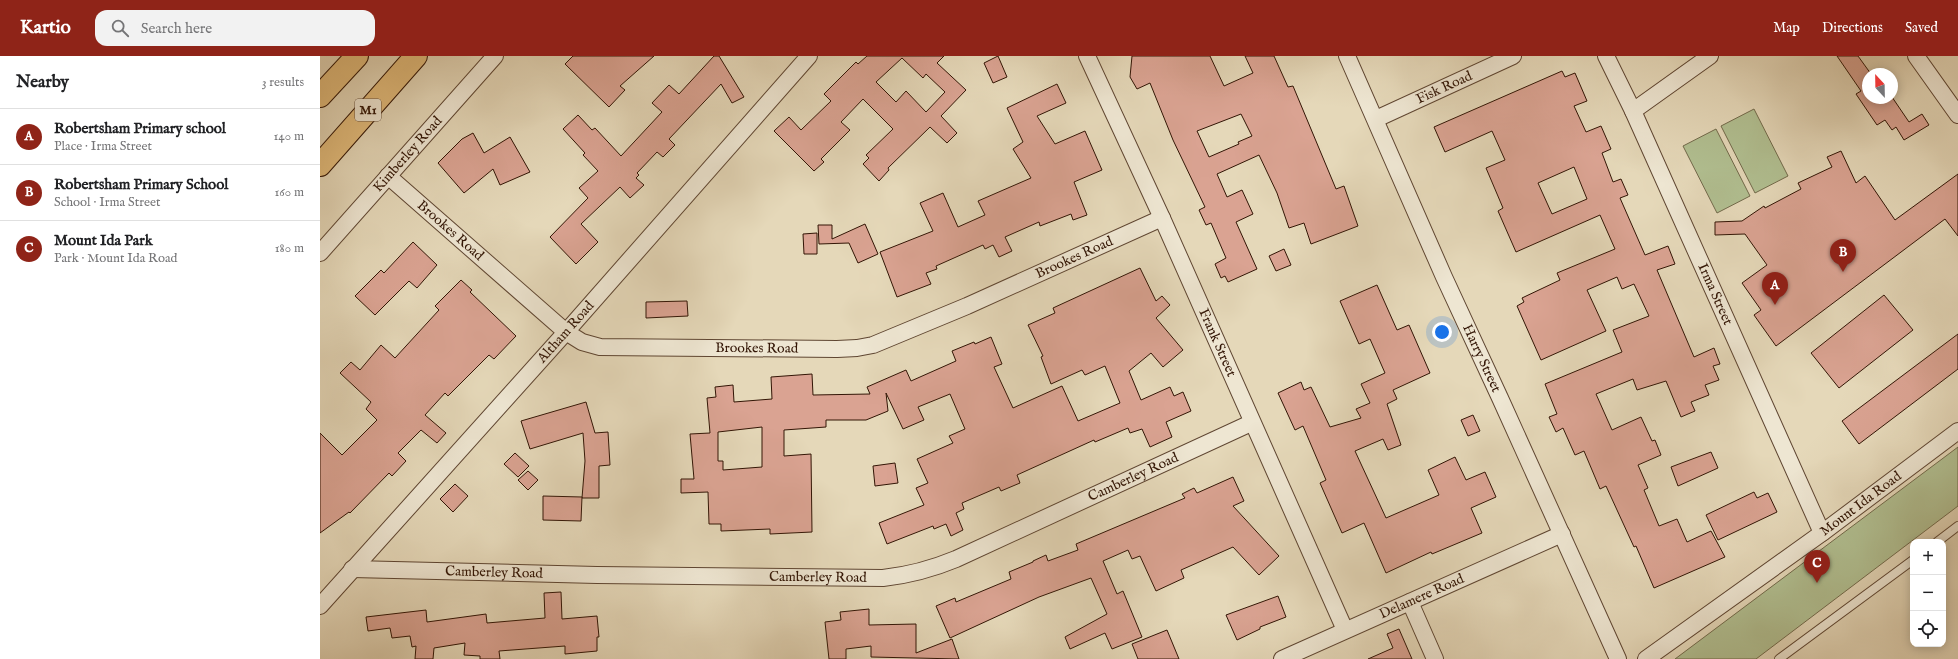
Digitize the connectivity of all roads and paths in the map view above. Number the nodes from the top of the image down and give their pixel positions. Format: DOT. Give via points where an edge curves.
graph roads {
  1 [pos="357,56"];
  2 [pos="416,56"];
  3 [pos="495,56"];
  4 [pos="809,56"];
  5 [pos="1087,56"];
  6 [pos="1347,56"];
  7 [pos="1513,56"];
  8 [pos="1606,56"];
  9 [pos="1710,56"];
  10 [pos="1916,56"];
  11 [pos="320,96"];
  12 [pos="1633,111"];
  13 [pos="1958,115"];
  14 [pos="1376,119"];
  15 [pos="320,165"];
  16 [pos="388,176"];
  17 [pos="1162,218"];
  18 [pos="320,253"];
  19 [pos="566,332"];
  20 [pos="1252,423"];
  21 [pos="1958,431"];
  22 [pos="1958,526"];
  23 [pos="1822,533"];
  24 [pos="1562,534"];
  25 [pos="1941,539"];
  26 [pos="1910,562"];
  27 [pos="352,569"];
  28 [pos="1410,602"];
  29 [pos="320,606"];
  30 [pos="1345,630"];
  31 [pos="1307,654"];
  32 [pos="1282,659"];
  33 [pos="1435,659"];
  34 [pos="1618,659"];
  35 [pos="1646,659"];
  36 [pos="1779,659"];
  1 -- 11 [label="highway"];
  2 -- 15 [label="highway, M1"];
  3 -- 16 [label="street, Kimberley Road"];
  4 -- 19 [label="street, Altham Road"];
  5 -- 17 [label="street, Frank Street"];
  6 -- 14 [label="street, Harry Street"];
  7 -- 14 [label="street, Fisk Road"];
  8 -- 12 [label="street, Irma Street"];
  9 -- 12 [label="street"];
  10 -- 13 [label="street"];
  12 -- 23 [label="street, Irma Street"];
  14 -- 24 [label="street, Harry Street" via="1444,277"];
  16 -- 18 [label="street, Kimberley Road"];
  16 -- 19 [label="street, Brookes Road"];
  17 -- 19 [label="street, Brookes Road" via="873,345 857,348 600,347 582,342"];
  17 -- 20 [label="street, Frank Street"];
  19 -- 27 [label="street, Altham Road"];
  20 -- 27 [label="street, Camberley Road" via="956,559 910,575 862,578"];
  20 -- 30 [label="street, Frank Street"];
  21 -- 23 [label="street, Mount Ida Road"];
  22 -- 25 [label="lane"];
  23 -- 35 [label="street, Mount Ida Road"];
  24 -- 28 [label="street, Delamere Road"];
  24 -- 34 [label="street, Harry Street"];
  26 -- 36 [label="lane"];
  27 -- 29 [label="street, Altham Road"];
  28 -- 30 [label="street, Delamere Road"];
  28 -- 33 [label="street"];
  30 -- 31 [label="street, Delamere Road"];
  31 -- 32 [label="street, Delamere Road"];
}
